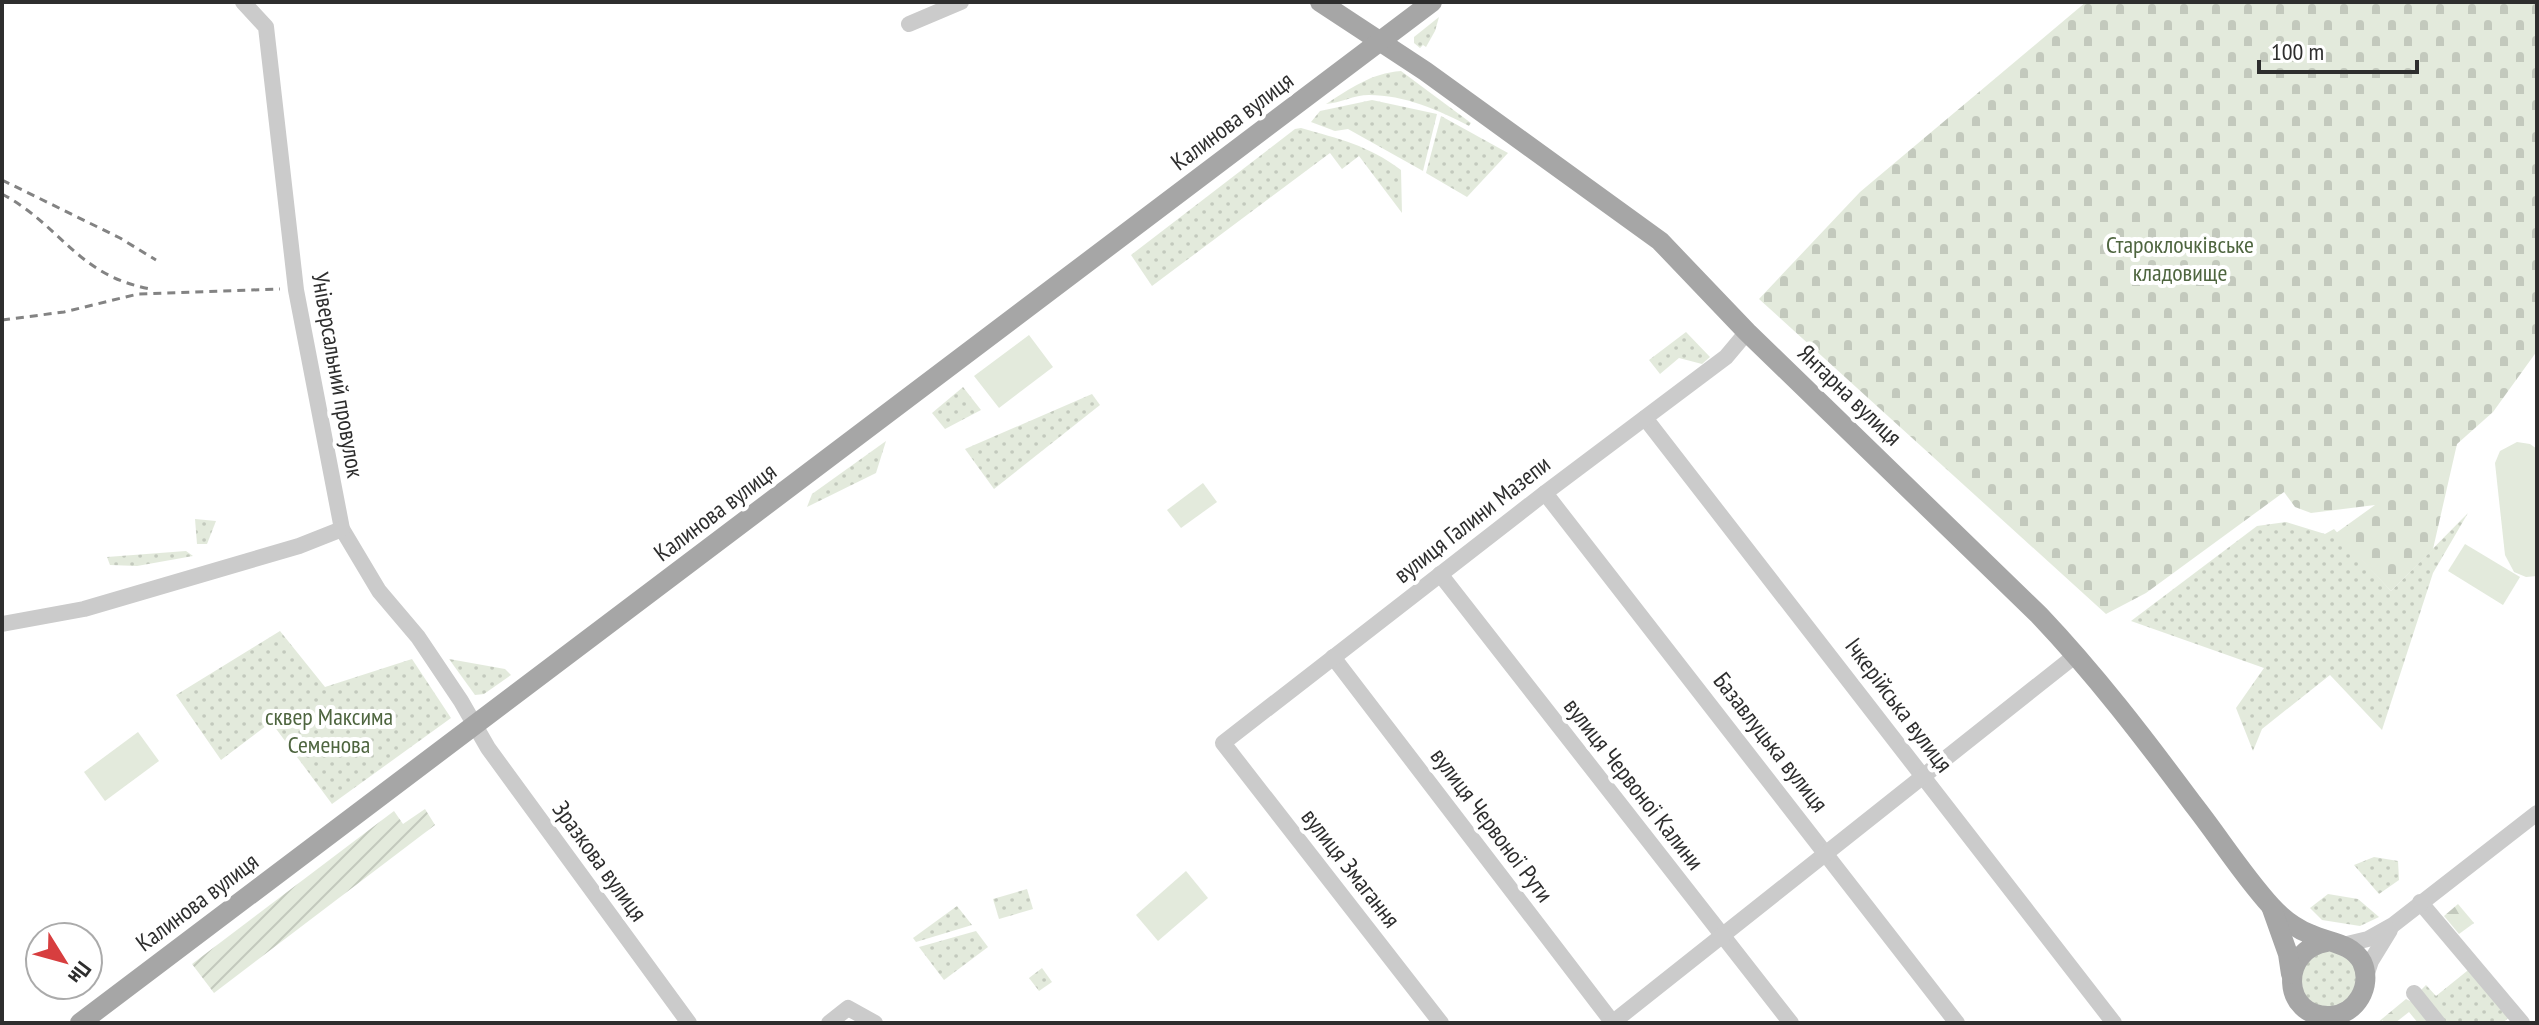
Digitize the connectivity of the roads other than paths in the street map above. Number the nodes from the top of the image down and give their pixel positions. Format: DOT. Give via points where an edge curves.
graph roads {
  1 [pos="243,2"];
  2 [pos="961,2"];
  3 [pos="1320,2"];
  4 [pos="1432,2"];
  5 [pos="909,24"];
  6 [pos="1380,41"];
  7 [pos="1747,332"];
  8 [pos="1645,418"];
  9 [pos="1545,493"];
  10 [pos="342,529"];
  11 [pos="1440,574"];
  12 [pos="2,624"];
  13 [pos="2076,655"];
  14 [pos="1333,657"];
  15 [pos="474,726"];
  16 [pos="1223,743"];
  17 [pos="1924,778"];
  18 [pos="2537,813"];
  19 [pos="1827,854"];
  20 [pos="2420,902"];
  21 [pos="2270,905"];
  22 [pos="2393,925"];
  23 [pos="1722,936"];
  24 [pos="2335,943"];
  25 [pos="2365,979"];
  26 [pos="2293,985"];
  27 [pos="2414,993"];
  28 [pos="2334,1018"];
  29 [pos="2515,1020"];
  30 [pos="80,1023"];
  31 [pos="689,1023"];
  32 [pos="829,1023"];
  33 [pos="875,1023"];
  34 [pos="1441,1023"];
  35 [pos="1613,1023"];
  36 [pos="1791,1023"];
  37 [pos="1957,1023"];
  38 [pos="2114,1023"];
  39 [pos="2304,1023"];
  40 [pos="2438,1023"];
  1 -- 10 [label="street, Універсальний провулок" via="266,27 296,290"];
  2 -- 5 [label="street"];
  3 -- 6 [label="main road, Янтарна вулиця"];
  4 -- 6 [label="main road, Калинова вулиця"];
  6 -- 7 [label="main road, Янтарна вулиця" via="1644,228"];
  6 -- 15 [label="main road, Калинова вулиця"];
  7 -- 8 [label="street, вулиця Галини Мазепи" via="1730,354"];
  7 -- 13 [label="main road, Янтарна вулиця"];
  8 -- 9 [label="street, вулиця Галини Мазепи"];
  8 -- 17 [label="street, Ічкерійська вулиця"];
  9 -- 11 [label="street, вулиця Галини Мазепи"];
  9 -- 19 [label="street, Базавлуцька вулиця"];
  10 -- 12 [label="street" via="84,609"];
  10 -- 15 [label="street, Універсальний провулок"];
  11 -- 14 [label="street, вулиця Галини Мазепи"];
  11 -- 23 [label="street, вулиця Червоної Калини"];
  13 -- 17 [label="street"];
  13 -- 21 [label="main road, Янтарна вулиця"];
  14 -- 16 [label="street, вулиця Галини Мазепи"];
  14 -- 35 [label="street, вулиця Червоної Рути"];
  15 -- 30 [label="main road, Калинова вулиця"];
  15 -- 31 [label="street, Зразкова вулиця"];
  16 -- 34 [label="street, вулиця Змагання"];
  17 -- 19 [label="street"];
  17 -- 38 [label="street, Ічкерійська вулиця"];
  18 -- 20 [label="street"];
  19 -- 23 [label="street"];
  19 -- 37 [label="street, Базавлуцька вулиця"];
  20 -- 22 [label="street"];
  20 -- 29 [label="street"];
  21 -- 24 [label="main road, Янтарна вулиця" via="2297,928"];
  21 -- 26 [label="main road, Янтарна вулиця"];
  22 -- 24 [label="street" via="2368,939"];
  22 -- 25 [label="street"];
  23 -- 35 [label="street"];
  23 -- 36 [label="street, вулиця Червоної Калини"];
  24 -- 25 [label="main road" via="2357,955"];
  24 -- 26 [label="main road" via="2303,952"];
  25 -- 28 [label="main road" via="2356,1004"];
  26 -- 28 [label="main road" via="2311,1012"];
  26 -- 39 [label="street"];
  27 -- 40 [label="street"];
  32 -- 33 [label="street" via="848,1008"];
}
